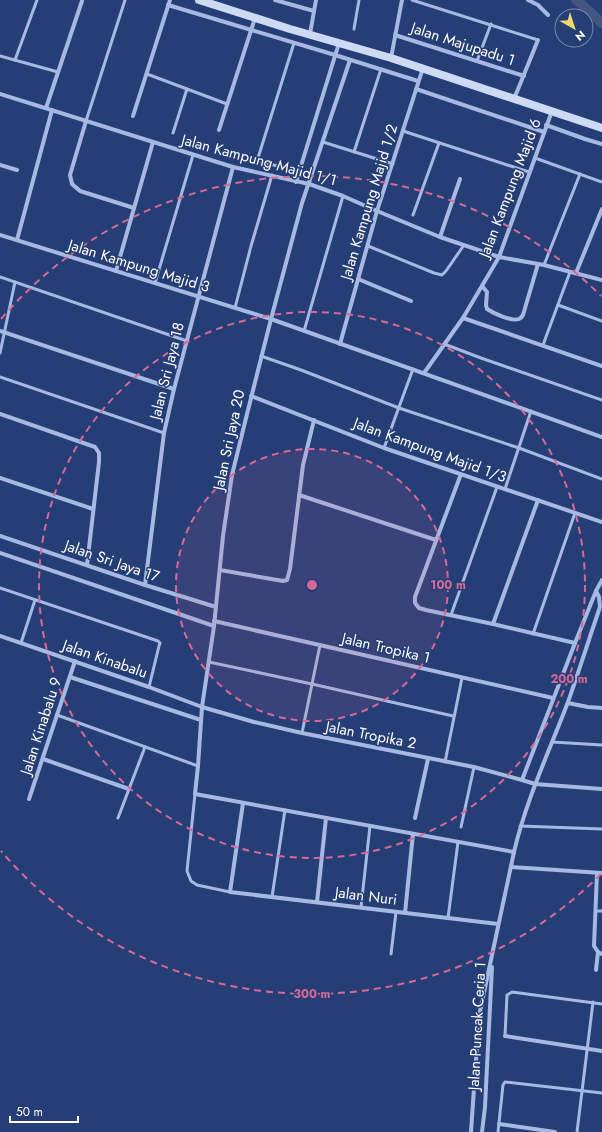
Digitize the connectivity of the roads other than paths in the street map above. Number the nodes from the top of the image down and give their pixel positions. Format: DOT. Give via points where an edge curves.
graph roads {
  1 [pos="37,0"];
  2 [pos="125,0"];
  3 [pos="199,0"];
  4 [pos="275,0"];
  5 [pos="316,0"];
  6 [pos="359,0"];
  7 [pos="402,0"];
  8 [pos="412,0"];
  9 [pos="528,0"];
  10 [pos="82,1"];
  11 [pos="169,2"];
  12 [pos="314,11"];
  13 [pos="548,15"];
  14 [pos="255,18"];
  15 [pos="491,24"];
  16 [pos="354,29"];
  17 [pos="252,30"];
  18 [pos="310,34"];
  19 [pos="396,35"];
  20 [pos="538,40"];
  21 [pos="294,43"];
  22 [pos="339,43"];
  23 [pos="335,55"];
  24 [pos="0,56"];
  25 [pos="391,58"];
  26 [pos="16,60"];
  27 [pos="350,60"];
  28 [pos="477,60"];
  29 [pos="423,68"];
  30 [pos="381,69"];
  31 [pos="58,72"];
  32 [pos="146,74"];
  33 [pos="524,76"];
  34 [pos="418,81"];
  35 [pos="187,89"];
  36 [pos="416,89"];
  37 [pos="0,94"];
  38 [pos="514,99"];
  39 [pos="227,104"];
  40 [pos="46,108"];
  41 [pos="52,110"];
  42 [pos="552,112"];
  43 [pos="133,116"];
  44 [pos="86,121"];
  45 [pos="546,125"];
  46 [pos="602,128"];
  47 [pos="219,130"];
  48 [pos="403,131"];
  49 [pos="173,132"];
  50 [pos="544,132"];
  51 [pos="153,142"];
  52 [pos="323,142"];
  53 [pos="439,143"];
  54 [pos="602,144"];
  55 [pos="354,152"];
  56 [pos="193,154"];
  57 [pos="535,158"];
  58 [pos="393,164"];
  59 [pos="0,165"];
  60 [pos="233,167"];
  61 [pos="17,170"];
  62 [pos="300,172"];
  63 [pos="529,172"];
  64 [pos="580,174"];
  65 [pos="272,176"];
  66 [pos="460,178"];
  67 [pos="296,182"];
  68 [pos="602,182"];
  69 [pos="309,184"];
  70 [pos="343,196"];
  71 [pos="134,208"];
  72 [pos="602,209"];
  73 [pos="378,211"];
  74 [pos="413,215"];
  75 [pos="0,235"];
  76 [pos="440,237"];
  77 [pos="17,240"];
  78 [pos="464,245"];
  79 [pos="368,246"];
  80 [pos="499,257"];
  81 [pos="538,264"];
  82 [pos="544,265"];
  83 [pos="116,271"];
  84 [pos="570,272"];
  85 [pos="576,273"];
  86 [pos="0,277"];
  87 [pos="358,279"];
  88 [pos="602,280"];
  89 [pos="15,282"];
  90 [pos="155,283"];
  91 [pos="482,286"];
  92 [pos="198,296"];
  93 [pos="410,301"];
  94 [pos="558,305"];
  95 [pos="234,308"];
  96 [pos="463,318"];
  97 [pos="271,319"];
  98 [pos="602,321"];
  99 [pos="2,331"];
  100 [pos="304,331"];
  101 [pos="187,341"];
  102 [pos="340,344"];
  103 [pos="444,344"];
  104 [pos="543,345"];
  105 [pos="0,353"];
  106 [pos="262,356"];
  107 [pos="602,366"];
  108 [pos="413,369"];
  109 [pos="424,374"];
  110 [pos="0,377"];
  111 [pos="174,389"];
  112 [pos="251,396"];
  113 [pos="602,400"];
  114 [pos="399,408"];
  115 [pos="531,412"];
  116 [pos="0,414"];
  117 [pos="314,420"];
  118 [pos="164,433"];
  119 [pos="602,437"];
  120 [pos="384,448"];
  121 [pos="519,448"];
  122 [pos="460,474"];
  123 [pos="0,478"];
  124 [pos="602,479"];
  125 [pos="497,487"];
  126 [pos="505,489"];
  127 [pos="299,495"];
  128 [pos="538,500"];
  129 [pos="93,509"];
  130 [pos="575,513"];
  131 [pos="602,522"];
  132 [pos="0,536"];
  133 [pos="436,540"];
  134 [pos="0,553"];
  135 [pos="87,565"];
  136 [pos="220,570"];
  137 [pos="602,580"];
  138 [pos="145,585"];
  139 [pos="0,588"];
  140 [pos="596,591"];
  141 [pos="600,598"];
  142 [pos="35,600"];
  143 [pos="216,607"];
  144 [pos="451,616"];
  145 [pos="214,623"];
  146 [pos="492,624"];
  147 [pos="533,634"];
  148 [pos="0,636"];
  149 [pos="21,643"];
  150 [pos="575,643"];
  151 [pos="320,645"];
  152 [pos="75,661"];
  153 [pos="209,662"];
  154 [pos="70,677"];
  155 [pos="462,678"];
  156 [pos="312,684"];
  157 [pos="149,687"];
  158 [pos="553,698"];
  159 [pos="568,703"];
  160 [pos="202,707"];
  161 [pos="602,708"];
  162 [pos="57,715"];
  163 [pos="453,716"];
  164 [pos="201,720"];
  165 [pos="302,733"];
  166 [pos="552,742"];
  167 [pos="602,745"];
  168 [pos="145,747"];
  169 [pos="428,758"];
  170 [pos="43,759"];
  171 [pos="445,762"];
  172 [pos="198,766"];
  173 [pos="474,767"];
  174 [pos="522,780"];
  175 [pos="536,784"];
  176 [pos="602,788"];
  177 [pos="129,789"];
  178 [pos="195,794"];
  179 [pos="29,799"];
  180 [pos="242,803"];
  181 [pos="285,810"];
  182 [pos="118,818"];
  183 [pos="326,818"];
  184 [pos="415,818"];
  185 [pos="370,826"];
  186 [pos="520,826"];
  187 [pos="461,828"];
  188 [pos="602,829"];
  189 [pos="413,834"];
  190 [pos="458,842"];
  191 [pos="514,852"];
  192 [pos="511,867"];
  193 [pos="600,873"];
  194 [pos="230,892"];
  195 [pos="272,897"];
  196 [pos="317,902"];
  197 [pos="361,907"];
  198 [pos="596,910"];
  199 [pos="602,911"];
  200 [pos="396,912"];
  201 [pos="405,913"];
  202 [pos="448,918"];
  203 [pos="498,924"];
  204 [pos="600,953"];
  205 [pos="391,954"];
  206 [pos="492,954"];
  207 [pos="596,970"];
  208 [pos="593,1002"];
  209 [pos="602,1004"];
  210 [pos="505,1036"];
  211 [pos="587,1049"];
  212 [pos="602,1051"];
  213 [pos="582,1090"];
  214 [pos="602,1093"];
  215 [pos="499,1124"];
  216 [pos="472,1132"];
  217 [pos="482,1132"];
  218 [pos="498,1132"];
  219 [pos="555,1132"];
  220 [pos="577,1132"];
  1 -- 26 [label="lane"];
  2 -- 44 [label="lane"];
  3 -- 14 [label="street"];
  4 -- 12 [label="street"];
  5 -- 12 [label="street"];
  6 -- 16 [label="lane"];
  7 -- 19 [label="street"];
  8 -- 15 [label="lane"];
  9 -- 13 [label="street"];
  10 -- 31 [label="street"];
  11 -- 17 [label="street"];
  11 -- 32 [label="street"];
  12 -- 18 [label="street"];
  14 -- 17 [label="street"];
  14 -- 18 [label="street"];
  15 -- 20 [label="lane"];
  15 -- 28 [label="lane"];
  17 -- 21 [label="street"];
  17 -- 39 [label="street"];
  18 -- 22 [label="street"];
  19 -- 25 [label="street"];
  19 -- 28 [label="street, Jalan Majupadu 1"];
  20 -- 33 [label="street"];
  21 -- 23 [label="street"];
  21 -- 62 [label="lane" via="258,158 266,163"];
  22 -- 23 [label="street"];
  22 -- 25 [label="street"];
  23 -- 27 [label="street"];
  23 -- 62 [label="street"];
  24 -- 26 [label="lane"];
  25 -- 29 [label="street"];
  26 -- 31 [label="lane"];
  27 -- 30 [label="street"];
  27 -- 52 [label="street, Jalan Sri Jaya 20"];
  28 -- 33 [label="street, Jalan Majupadu 1"];
  29 -- 34 [label="street, Jalan Kampung Majid 1/2"];
  29 -- 38 [label="street"];
  30 -- 34 [label="street"];
  30 -- 55 [label="lane"];
  31 -- 40 [label="street"];
  32 -- 35 [label="lane"];
  32 -- 43 [label="street"];
  33 -- 38 [label="street"];
  34 -- 36 [label="street, Jalan Kampung Majid 1/2"];
  35 -- 39 [label="lane"];
  35 -- 49 [label="lane"];
  36 -- 48 [label="street, Jalan Kampung Majid 1/2"];
  36 -- 50 [label="street"];
  37 -- 40 [label="street, Jalan Kampung Majid 1/1"];
  38 -- 42 [label="street"];
  39 -- 47 [label="street"];
  40 -- 41 [label="street, Jalan Kampung Majid 1/1"];
  41 -- 44 [label="street, Jalan Kampung Majid 1/1"];
  41 -- 77 [label="street"];
  42 -- 45 [label="street, Jalan Kampung Majid 6"];
  42 -- 46 [label="street"];
  44 -- 51 [label="street, Jalan Kampung Majid 1/1"];
  44 -- 71 [label="street" via="70,174 72,184 80,191"];
  45 -- 50 [label="street, Jalan Kampung Majid 6"];
  45 -- 54 [label="street"];
  48 -- 53 [label="lane"];
  48 -- 58 [label="street, Jalan Kampung Majid 1/2"];
  50 -- 57 [label="street, Jalan Kampung Majid 6"];
  51 -- 56 [label="street, Jalan Kampung Majid 1/1"];
  51 -- 71 [label="street"];
  52 -- 55 [label="lane"];
  52 -- 69 [label="street, Jalan Sri Jaya 20"];
  53 -- 63 [label="lane"];
  53 -- 74 [label="lane"];
  55 -- 58 [label="lane"];
  56 -- 60 [label="street, Jalan Kampung Majid 1/1"];
  56 -- 90 [label="lane"];
  57 -- 63 [label="street, Jalan Kampung Majid 6"];
  57 -- 64 [label="lane"];
  58 -- 73 [label="street, Jalan Kampung Majid 1/2"];
  59 -- 61 [label="street"];
  60 -- 65 [label="street, Jalan Kampung Majid 1/1"];
  60 -- 92 [label="street, Jalan Sri Jaya 18"];
  62 -- 67 [label="street"];
  63 -- 80 [label="street, Jalan Kampung Majid 6"];
  64 -- 68 [label="lane"];
  64 -- 82 [label="lane"];
  65 -- 67 [label="street, Jalan Kampung Majid 1/1"];
  65 -- 95 [label="lane"];
  66 -- 76 [label="street"];
  67 -- 69 [label="street, Jalan Kampung Majid 1/1"];
  69 -- 70 [label="street, Jalan Kampung Majid 1/1"];
  69 -- 97 [label="street, Jalan Sri Jaya 20"];
  70 -- 73 [label="street, Jalan Kampung Majid 1/1"];
  70 -- 100 [label="lane"];
  71 -- 83 [label="street"];
  72 -- 85 [label="street"];
  73 -- 76 [label="street, Jalan Kampung Majid 1/1"];
  73 -- 79 [label="street, Jalan Kampung Majid 1/2"];
  75 -- 77 [label="street, Jalan Kampung Majid 3"];
  76 -- 78 [label="street, Jalan Kampung Majid 1/1"];
  77 -- 83 [label="street, Jalan Kampung Majid 3"];
  78 -- 79 [label="lane" via="442,275"];
  78 -- 80 [label="street, Jalan Kampung Majid 1/1"];
  79 -- 87 [label="street, Jalan Kampung Majid 1/2"];
  80 -- 81 [label="street, Jalan Kampung Majid 1/1"];
  80 -- 91 [label="street, Jalan Kampung Majid 6"];
  81 -- 82 [label="street, Jalan Kampung Majid 1/1"];
  81 -- 91 [label="street" via="520,319 506,318 487,309 487,292"];
  82 -- 84 [label="street, Jalan Kampung Majid 1/1"];
  83 -- 90 [label="street, Jalan Kampung Majid 3"];
  84 -- 85 [label="street, Jalan Kampung Majid 1/1"];
  84 -- 94 [label="lane"];
  85 -- 88 [label="street, Jalan Kampung Majid 1/1"];
  86 -- 89 [label="lane"];
  87 -- 93 [label="street"];
  87 -- 102 [label="street, Jalan Kampung Majid 1/2"];
  89 -- 99 [label="lane"];
  89 -- 101 [label="lane"];
  90 -- 92 [label="street, Jalan Kampung Majid 3"];
  91 -- 96 [label="street, Jalan Kampung Majid 6"];
  92 -- 95 [label="street, Jalan Kampung Majid 3"];
  92 -- 101 [label="street, Jalan Sri Jaya 18"];
  94 -- 98 [label="lane"];
  94 -- 104 [label="lane"];
  95 -- 97 [label="street, Jalan Kampung Majid 3"];
  96 -- 103 [label="street, Jalan Kampung Majid 6"];
  96 -- 104 [label="street"];
  97 -- 100 [label="street"];
  97 -- 106 [label="street, Jalan Sri Jaya 20"];
  99 -- 105 [label="lane"];
  99 -- 111 [label="street"];
  100 -- 102 [label="street"];
  101 -- 111 [label="street, Jalan Sri Jaya 18"];
  102 -- 108 [label="street"];
  103 -- 109 [label="street, Jalan Kampung Majid 6"];
  103 -- 113 [label="lane"];
  104 -- 107 [label="street"];
  106 -- 112 [label="street, Jalan Sri Jaya 20"];
  106 -- 114 [label="lane"];
  108 -- 109 [label="street"];
  108 -- 114 [label="lane"];
  109 -- 115 [label="street"];
  110 -- 118 [label="lane"];
  111 -- 118 [label="street, Jalan Sri Jaya 18"];
  112 -- 117 [label="street, Jalan Kampung Majid 1/3"];
  112 -- 136 [label="street, Jalan Sri Jaya 20" via="232,475"];
  114 -- 120 [label="lane"];
  114 -- 121 [label="lane"];
  115 -- 119 [label="street"];
  115 -- 121 [label="lane"];
  116 -- 129 [label="street" via="95,447 99,453 99,462"];
  117 -- 120 [label="street, Jalan Kampung Majid 1/3"];
  117 -- 127 [label="street"];
  118 -- 138 [label="street, Jalan Sri Jaya 18"];
  120 -- 122 [label="street, Jalan Kampung Majid 1/3"];
  121 -- 124 [label="lane"];
  121 -- 126 [label="lane"];
  122 -- 125 [label="street, Jalan Kampung Majid 1/3"];
  122 -- 133 [label="street"];
  123 -- 129 [label="street"];
  125 -- 126 [label="street, Jalan Kampung Majid 1/3"];
  125 -- 144 [label="lane"];
  126 -- 128 [label="street, Jalan Kampung Majid 1/3"];
  127 -- 133 [label="street"];
  127 -- 136 [label="street" via="287,580"];
  128 -- 130 [label="street, Jalan Kampung Majid 1/3"];
  128 -- 146 [label="street"];
  129 -- 135 [label="street"];
  130 -- 131 [label="street, Jalan Kampung Majid 1/3"];
  130 -- 147 [label="lane"];
  132 -- 135 [label="street, Jalan Sri Jaya 17"];
  133 -- 144 [label="street" via="415,603 420,608"];
  134 -- 145 [label="street, Jalan Sri Jaya 17"];
  135 -- 138 [label="street, Jalan Sri Jaya 17"];
  136 -- 143 [label="street, Jalan Sri Jaya 20"];
  137 -- 140 [label="street"];
  138 -- 143 [label="street, Jalan Sri Jaya 17"];
  139 -- 142 [label="lane"];
  140 -- 141 [label="street"];
  140 -- 150 [label="street"];
  141 -- 159 [label="street" via="600,607"];
  142 -- 149 [label="lane"];
  142 -- 157 [label="lane" via="158,640 160,644"];
  143 -- 145 [label="street, Jalan Sri Jaya 20"];
  144 -- 146 [label="street"];
  145 -- 151 [label="street, Jalan Tropika 1"];
  145 -- 153 [label="street, Jalan Sri Jaya 20"];
  146 -- 147 [label="street"];
  147 -- 150 [label="street"];
  148 -- 149 [label="street, Jalan Kinabalu"];
  149 -- 152 [label="street, Jalan Kinabalu"];
  150 -- 158 [label="street"];
  151 -- 155 [label="street, Jalan Tropika 1"];
  151 -- 156 [label="lane"];
  152 -- 154 [label="street, Jalan Kinabalu 9"];
  152 -- 157 [label="street, Jalan Kinabalu"];
  153 -- 156 [label="lane"];
  153 -- 160 [label="street, Jalan Sri Jaya 20"];
  154 -- 162 [label="street, Jalan Kinabalu 9"];
  154 -- 164 [label="street"];
  155 -- 158 [label="street, Jalan Tropika 1"];
  155 -- 163 [label="lane"];
  156 -- 163 [label="lane"];
  156 -- 165 [label="lane"];
  157 -- 160 [label="street, Jalan Kinabalu"];
  158 -- 174 [label="street"];
  159 -- 161 [label="street"];
  159 -- 166 [label="street"];
  160 -- 164 [label="street, Jalan Sri Jaya 20"];
  160 -- 165 [label="street, Jalan Tropika 2"];
  162 -- 168 [label="lane"];
  162 -- 170 [label="street, Jalan Kinabalu 9"];
  163 -- 171 [label="lane"];
  164 -- 172 [label="street, Jalan Sri Jaya 20"];
  165 -- 169 [label="street, Jalan Tropika 2"];
  166 -- 167 [label="lane"];
  166 -- 175 [label="street"];
  168 -- 172 [label="lane"];
  168 -- 177 [label="lane"];
  169 -- 171 [label="street, Jalan Tropika 2"];
  169 -- 184 [label="street"];
  170 -- 177 [label="street"];
  170 -- 179 [label="street, Jalan Kinabalu 9"];
  171 -- 173 [label="street, Jalan Tropika 2"];
  172 -- 178 [label="street, Jalan Sri Jaya 20"];
  173 -- 174 [label="street, Jalan Tropika 2"];
  173 -- 187 [label="lane"];
  174 -- 175 [label="street, Jalan Tropika 2"];
  175 -- 176 [label="street, Jalan Tropika 2"];
  175 -- 186 [label="street"];
  177 -- 182 [label="lane"];
  178 -- 180 [label="street"];
  178 -- 194 [label="lane" via="187,871 191,881 197,885"];
  180 -- 181 [label="street"];
  180 -- 194 [label="street"];
  181 -- 183 [label="street"];
  181 -- 195 [label="lane"];
  183 -- 185 [label="street"];
  183 -- 196 [label="street"];
  185 -- 189 [label="street"];
  185 -- 197 [label="lane"];
  186 -- 188 [label="lane"];
  186 -- 191 [label="street"];
  189 -- 190 [label="street"];
  189 -- 201 [label="street"];
  190 -- 191 [label="street"];
  190 -- 202 [label="lane"];
  191 -- 192 [label="street"];
  192 -- 193 [label="street"];
  192 -- 203 [label="street"];
  193 -- 198 [label="street"];
  194 -- 195 [label="street, Jalan Nuri"];
  195 -- 196 [label="street, Jalan Nuri"];
  196 -- 197 [label="street, Jalan Nuri"];
  197 -- 200 [label="street, Jalan Nuri"];
  198 -- 199 [label="lane"];
  198 -- 204 [label="street" via="594,946"];
  200 -- 201 [label="street, Jalan Nuri"];
  200 -- 205 [label="lane"];
  201 -- 202 [label="street, Jalan Nuri"];
  202 -- 203 [label="street, Jalan Nuri"];
  203 -- 206 [label="street"];
  204 -- 207 [label="street"];
  206 -- 216 [label="street, Jalan Puncak Ceria 1" via="479,1016"];
  206 -- 217 [label="street, Jalan Puncak Ceria 1"];
  208 -- 209 [label="lane"];
  208 -- 210 [label="lane" via="512,992 507,995"];
  208 -- 211 [label="lane"];
  210 -- 211 [label="street"];
  211 -- 212 [label="street"];
  211 -- 213 [label="lane"];
  213 -- 214 [label="lane"];
  213 -- 215 [label="lane" via="505,1082"];
  213 -- 220 [label="lane"];
  215 -- 218 [label="lane"];
  215 -- 219 [label="street"];
}
